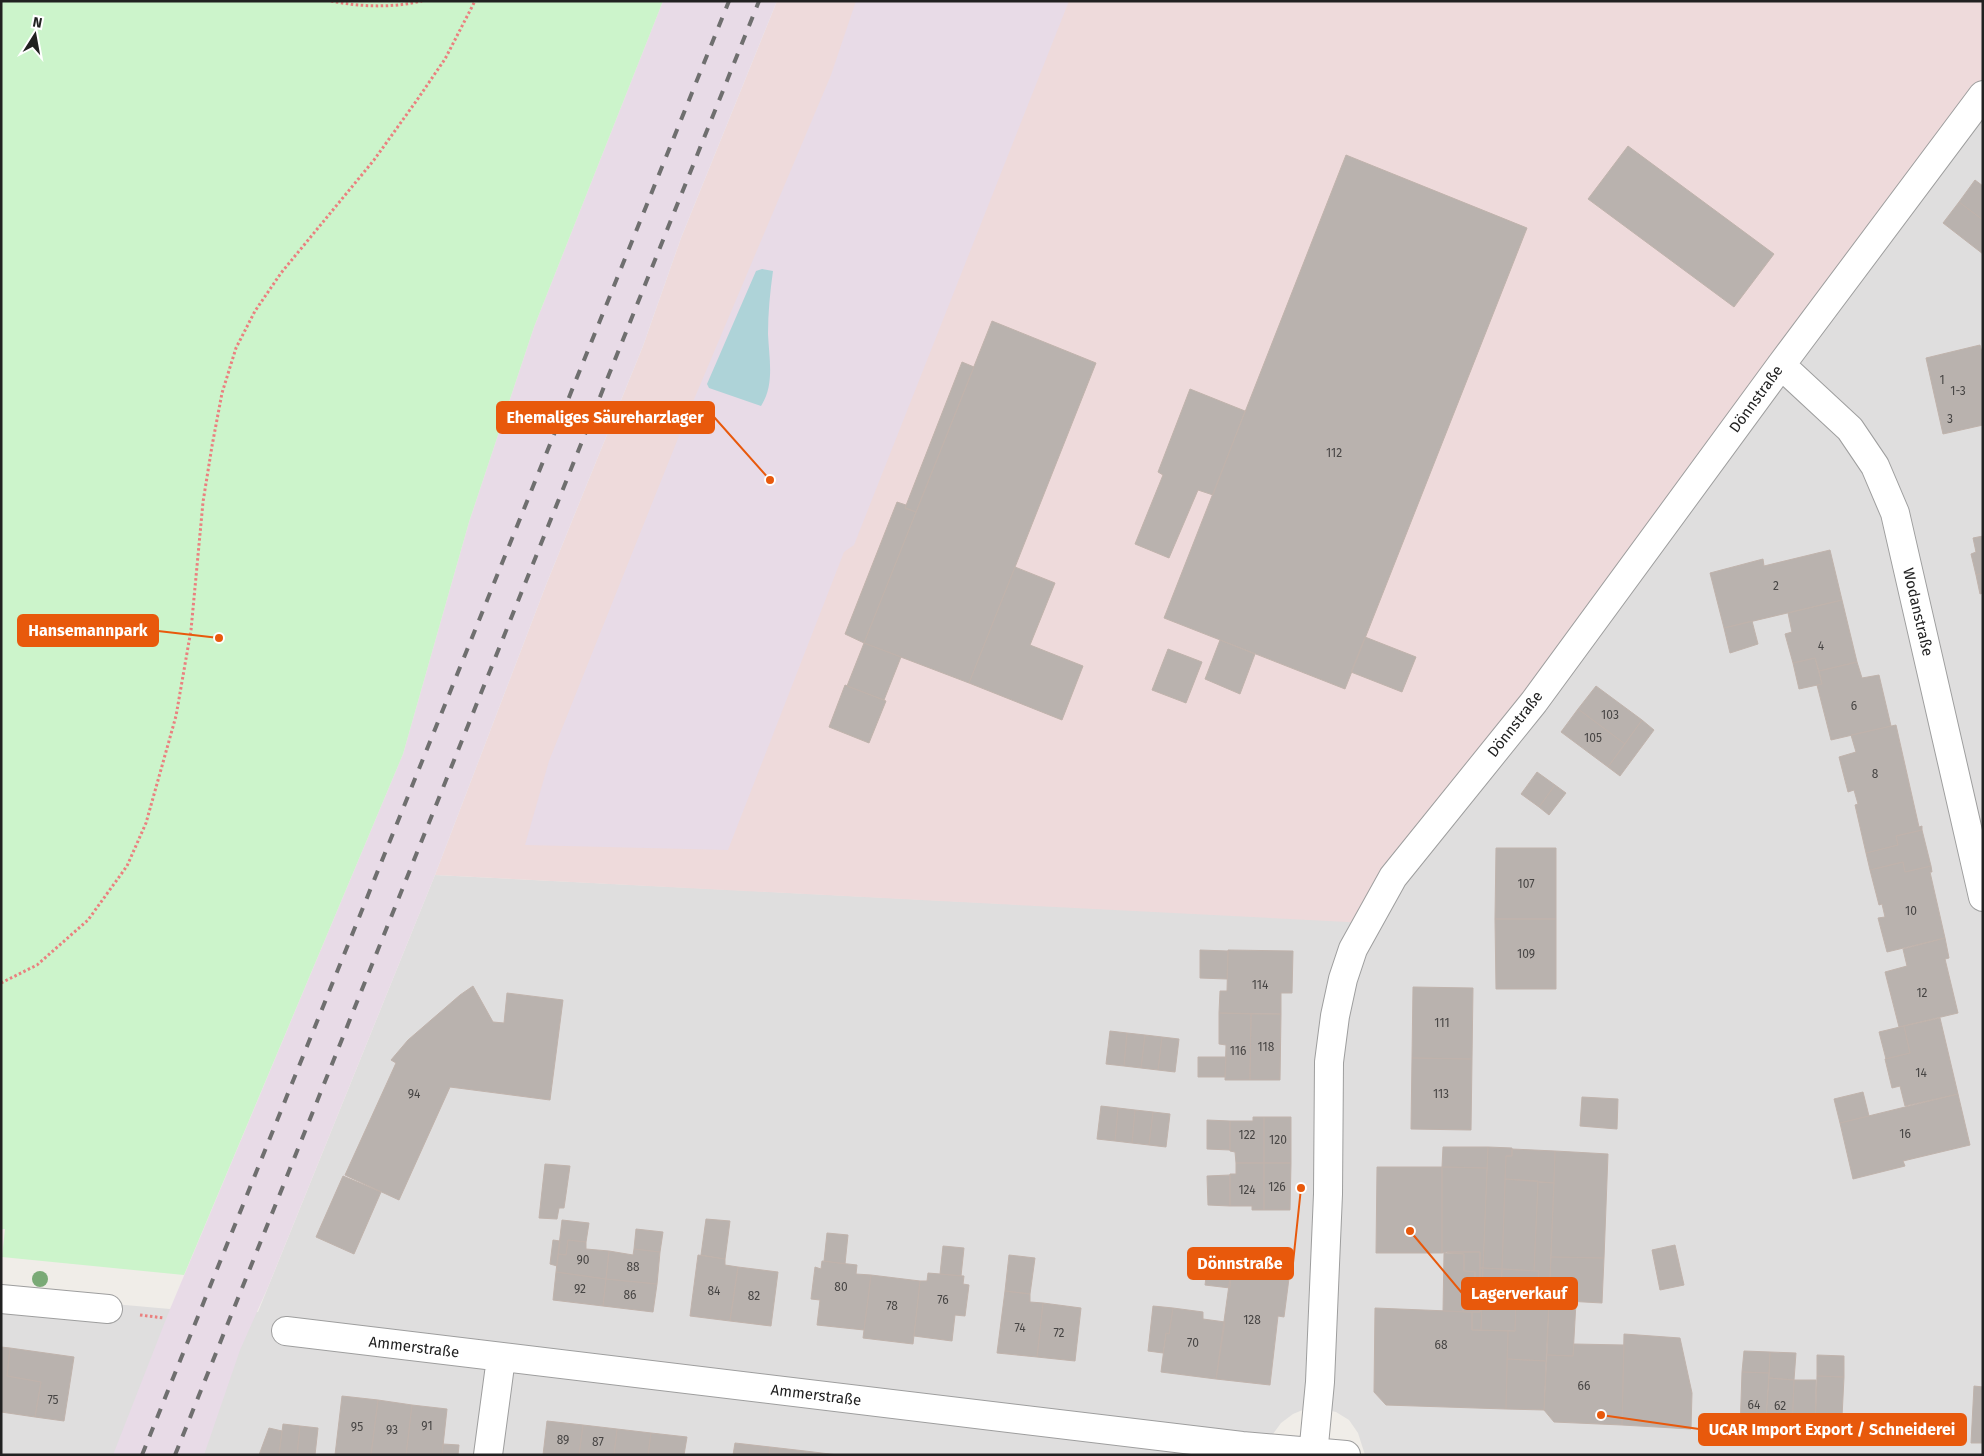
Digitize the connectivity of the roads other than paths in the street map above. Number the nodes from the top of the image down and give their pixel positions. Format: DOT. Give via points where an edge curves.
graph roads {
  1 [pos="1983,95"];
  2 [pos="1781,365"];
  3 [pos="1974,824"];
  4 [pos="1983,897"];
  5 [pos="1,1300"];
  6 [pos="108,1309"];
  7 [pos="286,1331"];
  8 [pos="501,1358"];
  9 [pos="1313,1453"];
  10 [pos="488,1455"];
  11 [pos="1346,1455"];
  1 -- 2 [label="street, Dönnstraße"];
  2 -- 3 [label="street, Wodanstraße" via="1850,429 1875,466 1895,513"];
  2 -- 9 [label="street, Dönnstraße" via="1534,702 1393,877 1354,949 1337,1006 1329,1062 1328,1194 1320,1382"];
  3 -- 4 [label="street, Wodanstraße"];
  5 -- 6 [label="street"];
  7 -- 8 [label="street, Ammerstraße"];
  8 -- 9 [label="street, Ammerstraße"];
  8 -- 10 [label="street"];
  9 -- 11 [label="street, Ammerstraße"];
}
